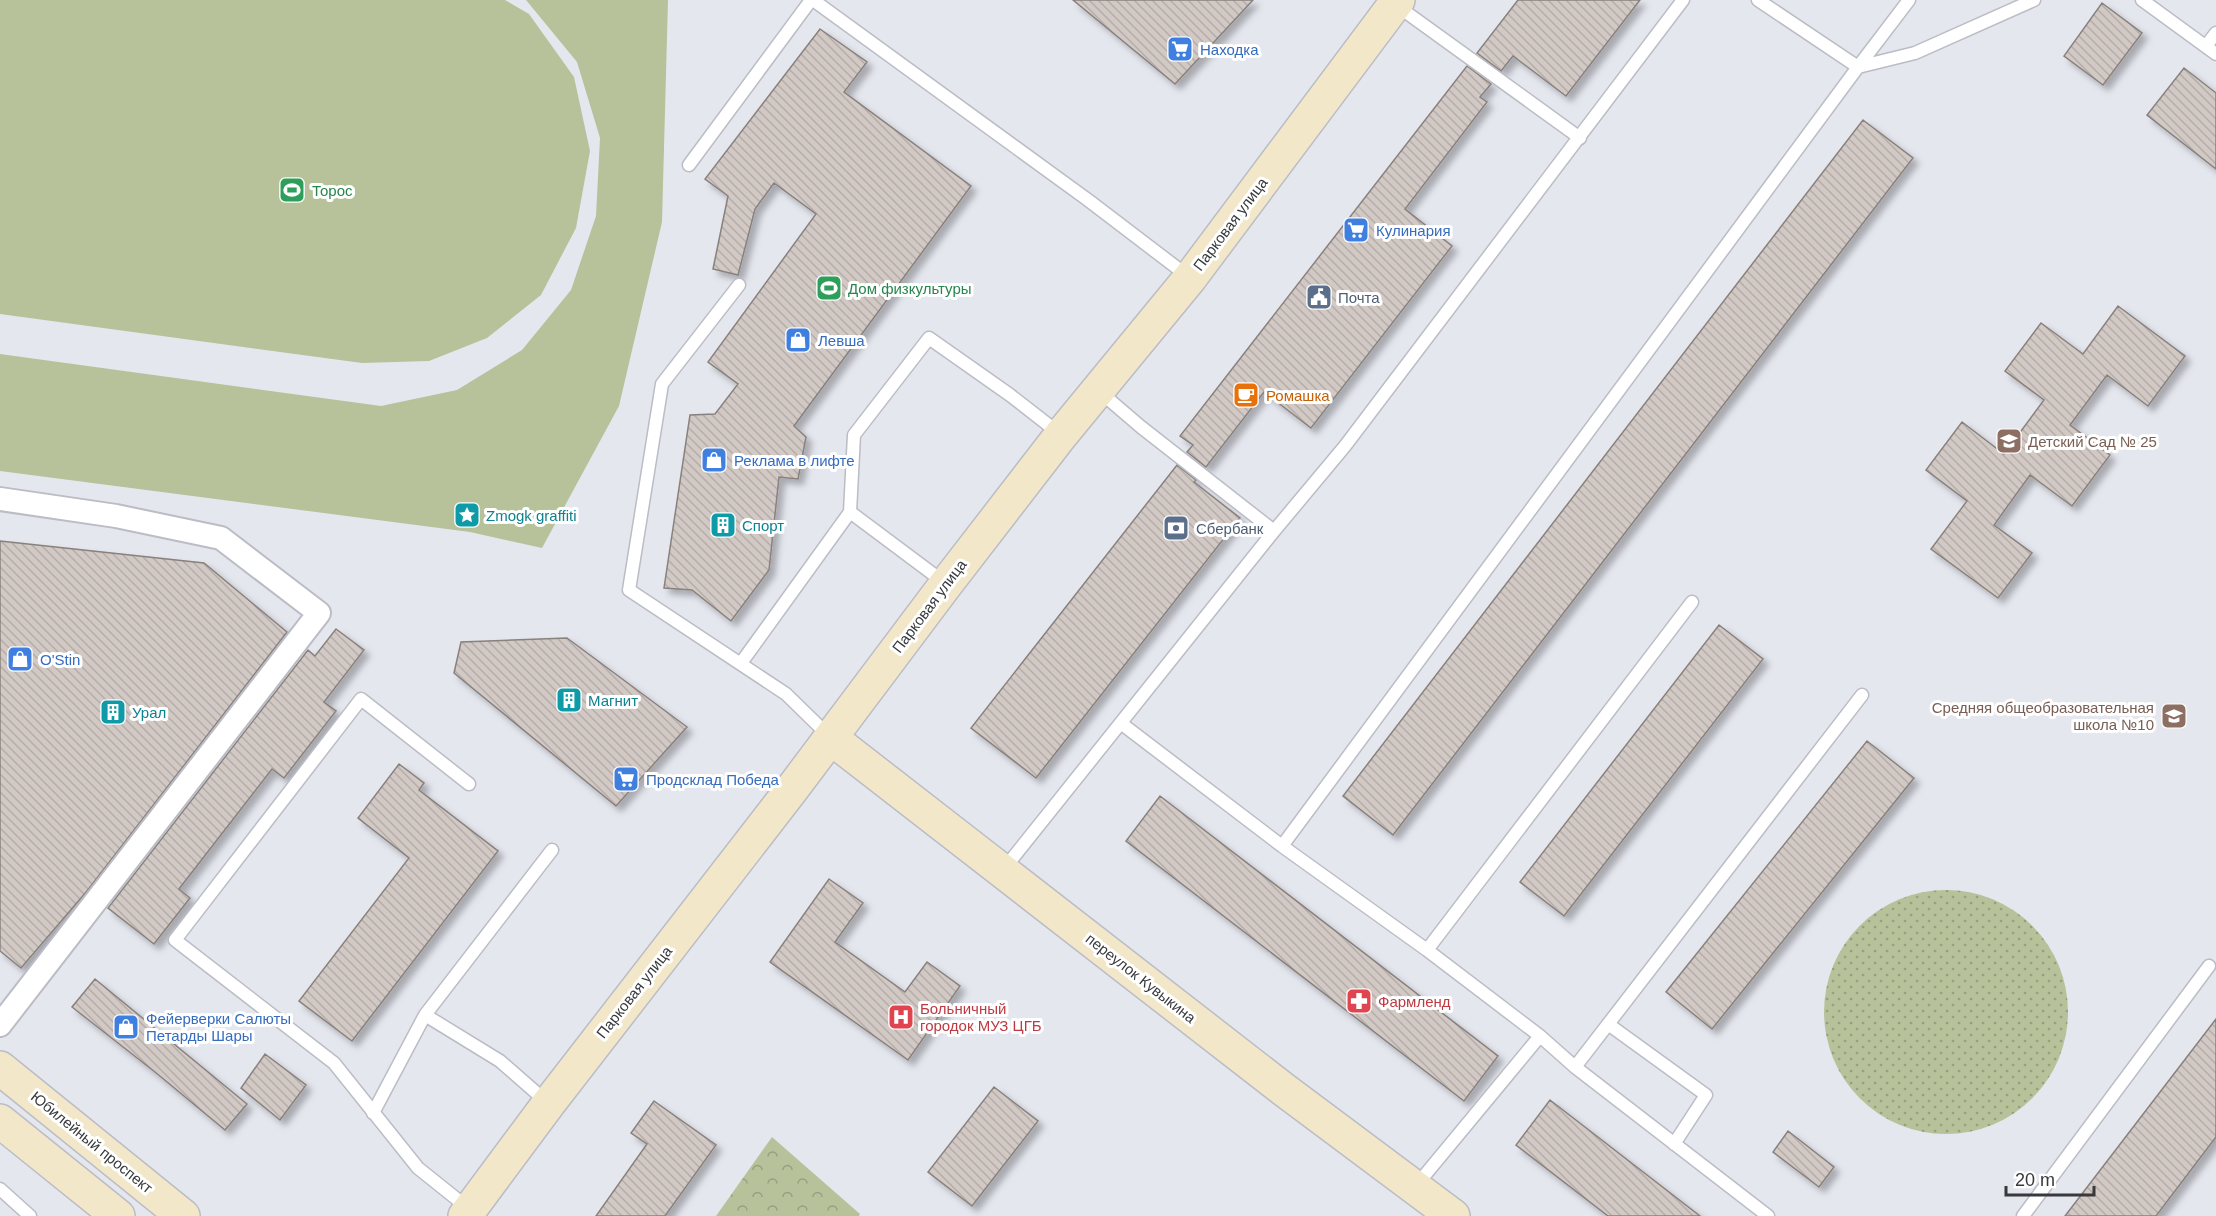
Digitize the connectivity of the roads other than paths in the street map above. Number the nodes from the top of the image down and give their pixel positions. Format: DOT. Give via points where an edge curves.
graph roads {
  1 [pos="812,0"];
  2 [pos="1683,0"];
  3 [pos="1758,0"];
  4 [pos="1909,0"];
  5 [pos="2034,0"];
  6 [pos="2142,0"];
  7 [pos="1397,2"];
  8 [pos="2216,33"];
  9 [pos="2211,50"];
  10 [pos="1858,67"];
  11 [pos="1580,138"];
  12 [pos="689,165"];
  13 [pos="1190,278"];
  14 [pos="739,285"];
  15 [pos="1098,390"];
  16 [pos="1061,435"];
  17 [pos="0,499"];
  18 [pos="850,512"];
  19 [pos="1274,531"];
  20 [pos="946,584"];
  21 [pos="1692,602"];
  22 [pos="741,663"];
  23 [pos="1862,695"];
  24 [pos="1122,724"];
  25 [pos="831,738"];
  26 [pos="470,784"];
  27 [pos="1282,846"];
  28 [pos="552,850"];
  29 [pos="1004,870"];
  30 [pos="1427,950"];
  31 [pos="2209,966"];
  32 [pos="425,1015"];
  33 [pos="1608,1024"];
  34 [pos="0,1025"];
  35 [pos="1540,1036"];
  36 [pos="0,1068"];
  37 [pos="1575,1068"];
  38 [pos="549,1103"];
  39 [pos="373,1113"];
  40 [pos="0,1121"];
  41 [pos="1674,1144"];
  42 [pos="1415,1187"];
  43 [pos="0,1189"];
  44 [pos="108,1212"];
  45 [pos="468,1213"];
  46 [pos="30,1216"];
  47 [pos="183,1216"];
  48 [pos="1453,1216"];
  49 [pos="1768,1216"];
  50 [pos="2023,1216"];
  1 -- 12 [label="lane"];
  1 -- 13 [label="lane"];
  2 -- 11 [label="lane"];
  3 -- 10 [label="lane"];
  4 -- 10 [label="lane"];
  5 -- 10 [label="lane" via="1914,52"];
  6 -- 9 [label="lane"];
  7 -- 11 [label="lane"];
  7 -- 13 [label="main road, Парковая улица"];
  8 -- 9 [label="lane"];
  10 -- 27 [label="lane"];
  11 -- 19 [label="lane" via="1345,447"];
  13 -- 15 [label="main road, Парковая улица"];
  14 -- 22 [label="lane" via="662,384 629,590"];
  15 -- 16 [label="main road, Парковая улица"];
  15 -- 19 [label="lane"];
  16 -- 18 [label="lane" via="929,338 854,435"];
  16 -- 20 [label="main road, Парковая улица"];
  17 -- 34 [label="street" via="116,516 221,538 319,613"];
  18 -- 20 [label="lane"];
  18 -- 22 [label="lane"];
  19 -- 24 [label="lane"];
  20 -- 25 [label="main road, Парковая улица"];
  21 -- 30 [label="lane"];
  22 -- 25 [label="lane" via="786,694"];
  23 -- 33 [label="lane"];
  24 -- 27 [label="lane"];
  24 -- 29 [label="lane"];
  25 -- 29 [label="main road, переулок Кувыкина"];
  25 -- 38 [label="main road, Парковая улица"];
  26 -- 39 [label="lane" via="360,699 175,940 334,1063"];
  27 -- 30 [label="lane"];
  28 -- 32 [label="lane"];
  29 -- 42 [label="main road, переулок Кувыкина" via="1283,1089"];
  30 -- 35 [label="lane"];
  31 -- 50 [label="lane"];
  32 -- 38 [label="lane" via="500,1061"];
  32 -- 39 [label="lane"];
  33 -- 37 [label="lane"];
  33 -- 41 [label="lane" via="1706,1095"];
  35 -- 37 [label="lane"];
  35 -- 42 [label="lane"];
  36 -- 47 [label="main road, Юбилейный проспект"];
  37 -- 41 [label="lane"];
  38 -- 45 [label="main road, Парковая улица"];
  39 -- 45 [label="lane" via="418,1168"];
  40 -- 44 [label="main road"];
  41 -- 49 [label="lane"];
  42 -- 48 [label="main road, переулок Кувыкина"];
  43 -- 46 [label="lane"];
}
